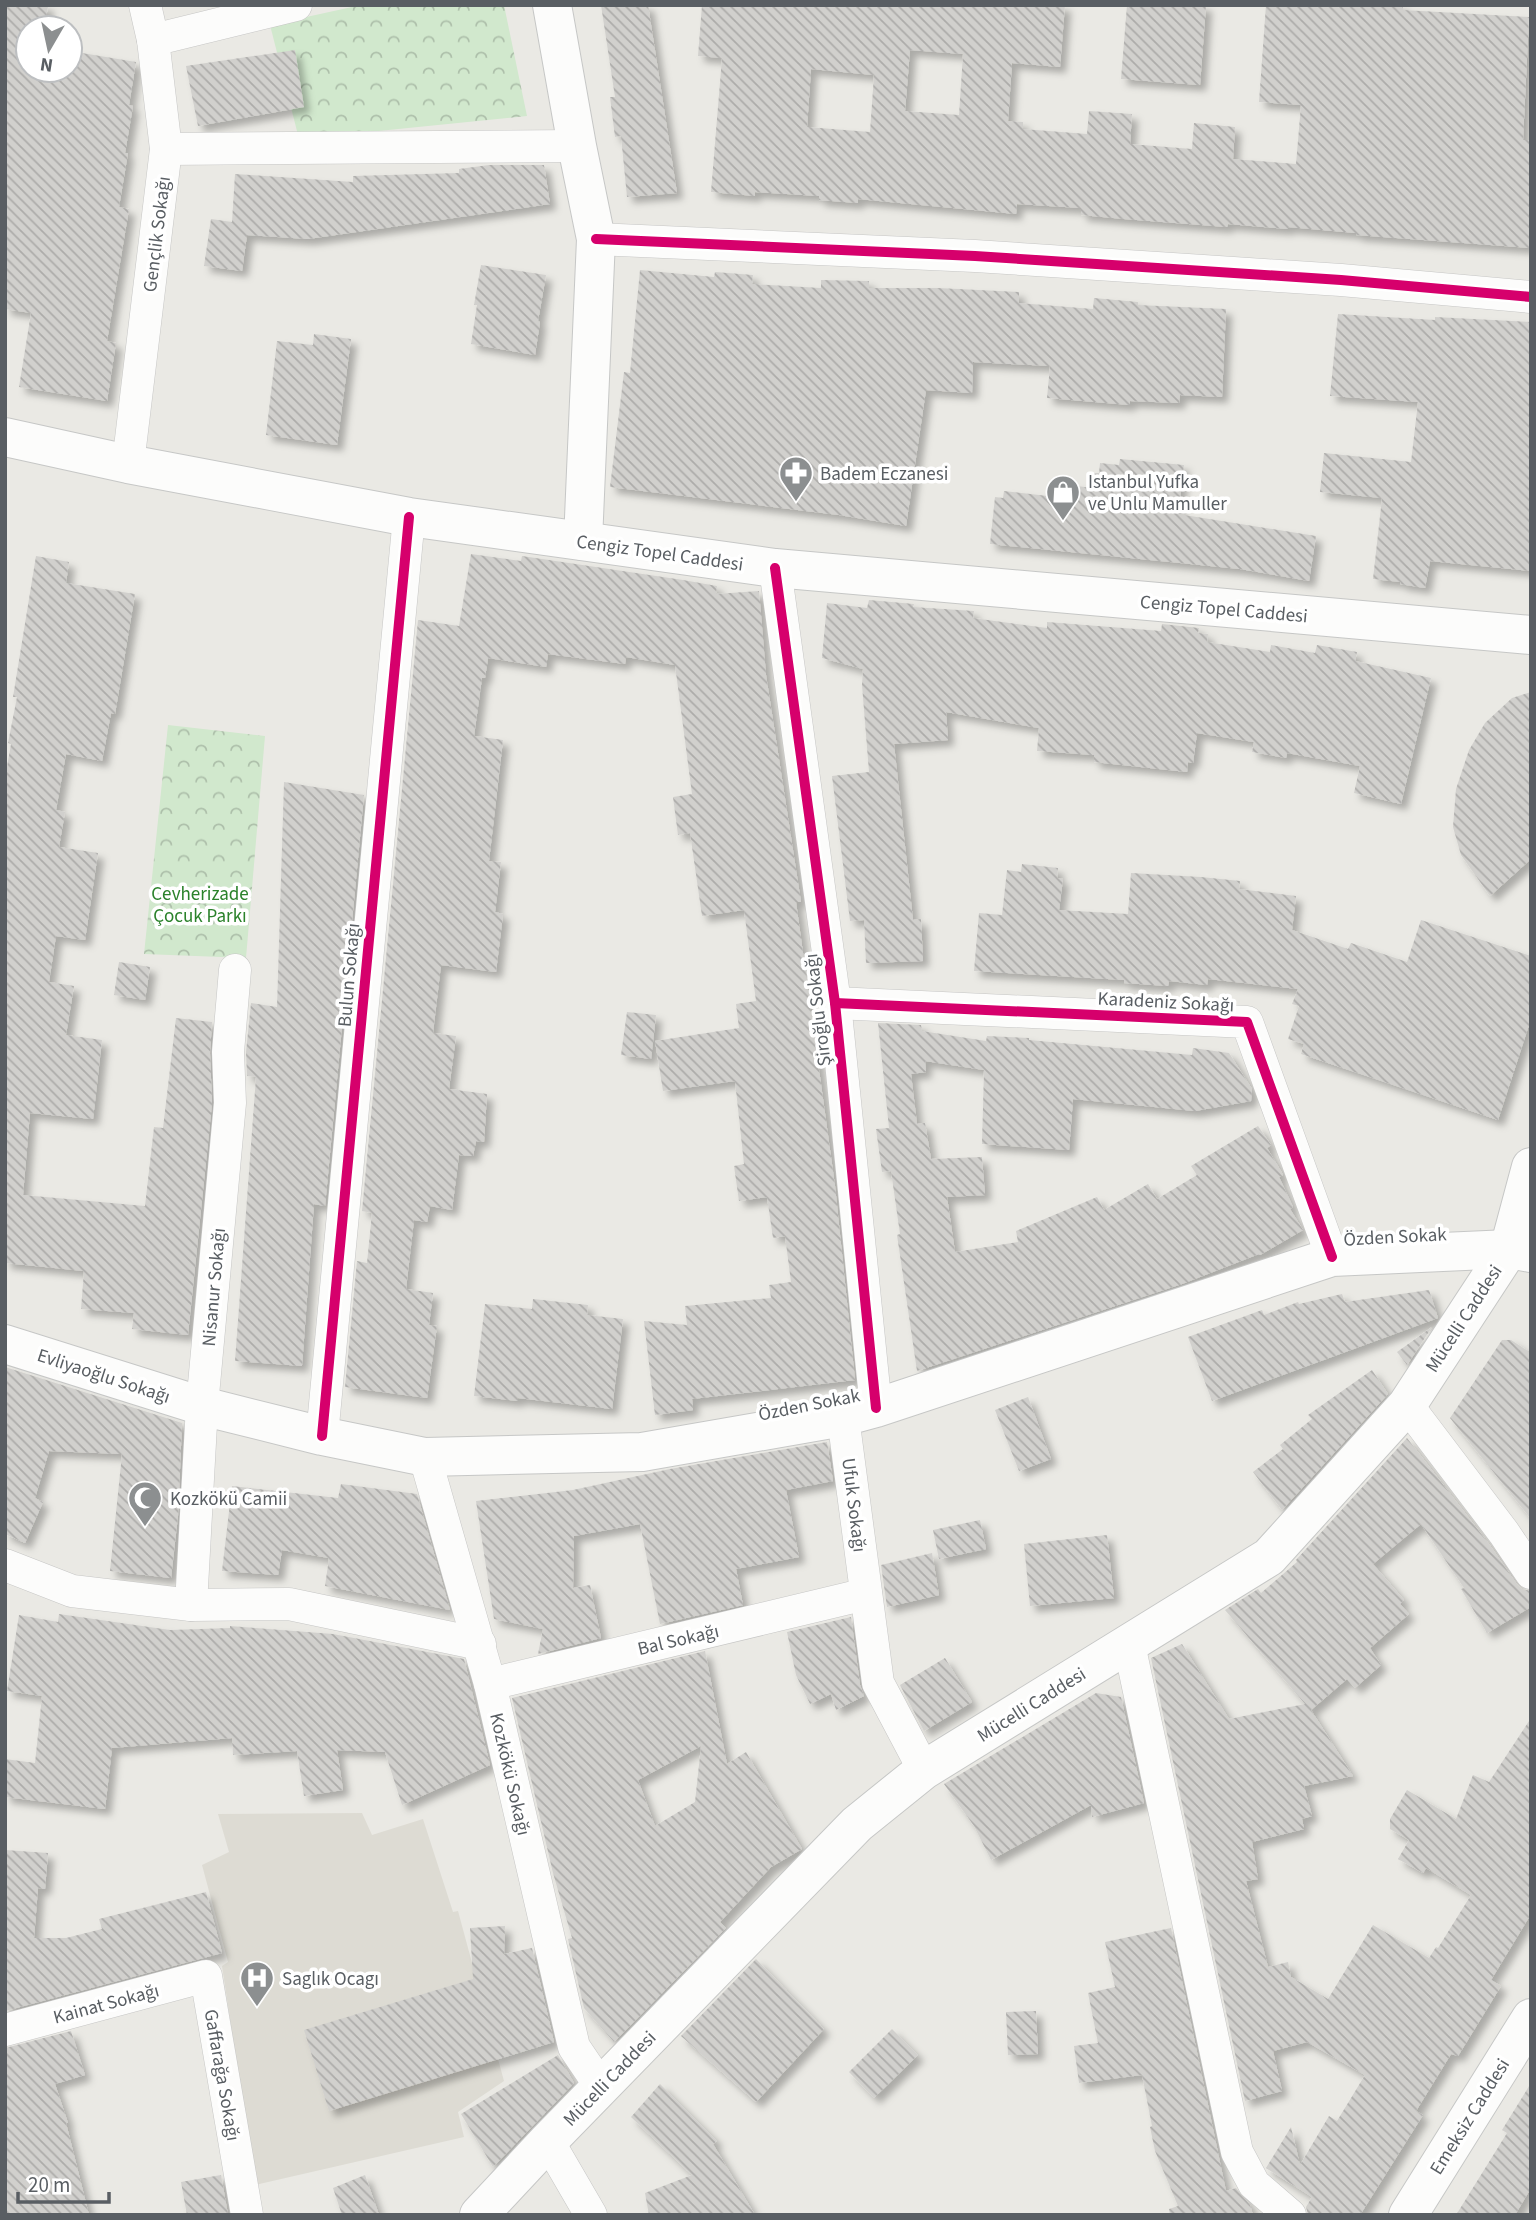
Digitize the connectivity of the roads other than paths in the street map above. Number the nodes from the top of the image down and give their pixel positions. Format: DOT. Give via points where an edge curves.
graph roads {
  1 [pos="145,5"];
  2 [pos="296,5"];
  3 [pos="552,5"];
  4 [pos="153,40"];
  5 [pos="577,146"];
  6 [pos="166,149"];
  7 [pos="596,239"];
  8 [pos="1531,297"];
  9 [pos="5,437"];
  10 [pos="128,464"];
  11 [pos="409,517"];
  12 [pos="583,541"];
  13 [pos="775,568"];
  14 [pos="1531,635"];
  15 [pos="235,970"];
  16 [pos="835,1003"];
  17 [pos="1531,1167"];
  18 [pos="1523,1244"];
  19 [pos="1332,1257"];
  20 [pos="5,1344"];
  21 [pos="1406,1405"];
  22 [pos="202,1406"];
  23 [pos="860,1413"];
  24 [pos="322,1436"];
  25 [pos="425,1457"];
  26 [pos="5,1565"];
  27 [pos="1531,1573"];
  28 [pos="866,1594"];
  29 [pos="191,1605"];
  30 [pos="480,1644"];
  31 [pos="1129,1644"];
  32 [pos="490,1684"];
  33 [pos="924,1770"];
  34 [pos="206,1976"];
  35 [pos="1531,2018"];
  36 [pos="5,2030"];
  37 [pos="601,2087"];
  38 [pos="548,2141"];
  39 [pos="247,2215"];
  40 [pos="479,2215"];
  41 [pos="591,2215"];
  42 [pos="1290,2215"];
  43 [pos="1408,2215"];
  1 -- 4 [label="street, Gençlik Sokağı"];
  2 -- 4 [label="street"];
  3 -- 5 [label="main road"];
  4 -- 6 [label="street, Gençlik Sokağı"];
  5 -- 6 [label="street"];
  5 -- 7 [label="main road"];
  6 -- 10 [label="street, Gençlik Sokağı"];
  7 -- 8 [label="street" via="975,256"];
  7 -- 12 [label="main road"];
  9 -- 10 [label="main road, Cengiz Topel Caddesi"];
  10 -- 11 [label="main road, Cengiz Topel Caddesi"];
  11 -- 12 [label="main road, Cengiz Topel Caddesi"];
  11 -- 24 [label="street, Bulun Sokağı"];
  12 -- 13 [label="main road, Cengiz Topel Caddesi"];
  13 -- 14 [label="main road, Cengiz Topel Caddesi"];
  13 -- 16 [label="street, Şiroğlu Sokağı"];
  15 -- 22 [label="street, Nisanur Sokağı" via="228,1052 230,1104"];
  16 -- 19 [label="street, Karadeniz Sokağı" via="1247,1023"];
  16 -- 23 [label="street, Şiroğlu Sokağı"];
  17 -- 18 [label="main road, Mücelli Caddesi"];
  18 -- 19 [label="main road, Özden Sokak"];
  18 -- 21 [label="main road, Mücelli Caddesi"];
  19 -- 23 [label="main road, Özden Sokak"];
  20 -- 22 [label="main road, Evliyaoğlu Sokağı"];
  21 -- 27 [label="street"];
  21 -- 31 [label="main road, Mücelli Caddesi" via="1269,1557"];
  22 -- 24 [label="main road, Özden Sokak"];
  22 -- 29 [label="street, Nisanur Sokağı"];
  23 -- 25 [label="main road, Özden Sokak" via="642,1452"];
  23 -- 28 [label="street, Ufuk Sokağı"];
  24 -- 25 [label="main road, Özden Sokak"];
  25 -- 30 [label="street, Kozkökü Sokağı"];
  26 -- 29 [label="street" via="72,1591"];
  28 -- 32 [label="street, Bal Sokağı"];
  28 -- 33 [label="street, Ufuk Sokağı" via="878,1683"];
  29 -- 30 [label="street" via="289,1604"];
  30 -- 32 [label="street, Kozkökü Sokağı"];
  31 -- 33 [label="main road, Mücelli Caddesi"];
  31 -- 42 [label="street" via="1237,2152 1254,2184"];
  32 -- 37 [label="street, Kozkökü Sokağı" via="574,2047"];
  33 -- 37 [label="main road, Mücelli Caddesi" via="857,1825"];
  34 -- 36 [label="street, Kainat Sokağı"];
  34 -- 39 [label="street, Gaffarağa Sokağı"];
  35 -- 43 [label="main road, Emeksiz Caddesi"];
  37 -- 38 [label="main road, Mücelli Caddesi"];
  38 -- 40 [label="main road, Mücelli Caddesi"];
  38 -- 41 [label="street"];
}
